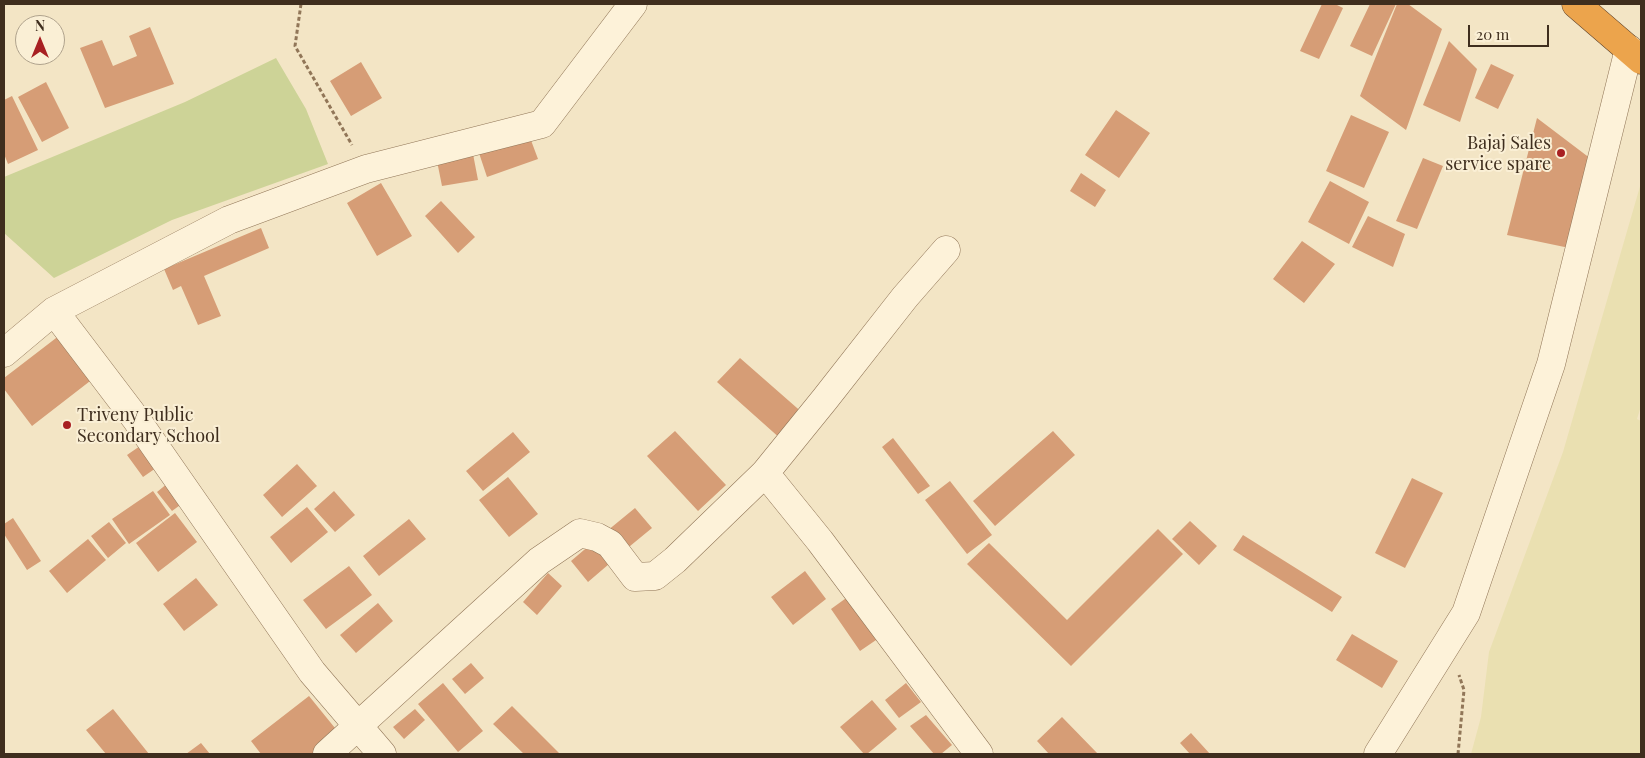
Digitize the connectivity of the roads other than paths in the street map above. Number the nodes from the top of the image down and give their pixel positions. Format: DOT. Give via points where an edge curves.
graph roads {
  1 [pos="633,4"];
  2 [pos="1576,4"];
  3 [pos="1635,55"];
  4 [pos="946,250"];
  5 [pos="54,311"];
  6 [pos="4,352"];
  7 [pos="765,472"];
  8 [pos="358,726"];
  9 [pos="327,754"];
  10 [pos="382,754"];
  11 [pos="978,754"];
  12 [pos="1378,754"];
  1 -- 5 [label="street" via="542,124 366,169 229,220"];
  2 -- 3 [label="highway"];
  3 -- 12 [label="street" via="1551,364 1466,614"];
  4 -- 7 [label="street" via="904,297"];
  5 -- 6 [label="street"];
  5 -- 8 [label="street" via="136,419 312,672"];
  7 -- 8 [label="street" via="655,576 636,578 610,544 580,533 539,561"];
  7 -- 11 [label="street"];
  8 -- 9 [label="street"];
  8 -- 10 [label="street"];
}
